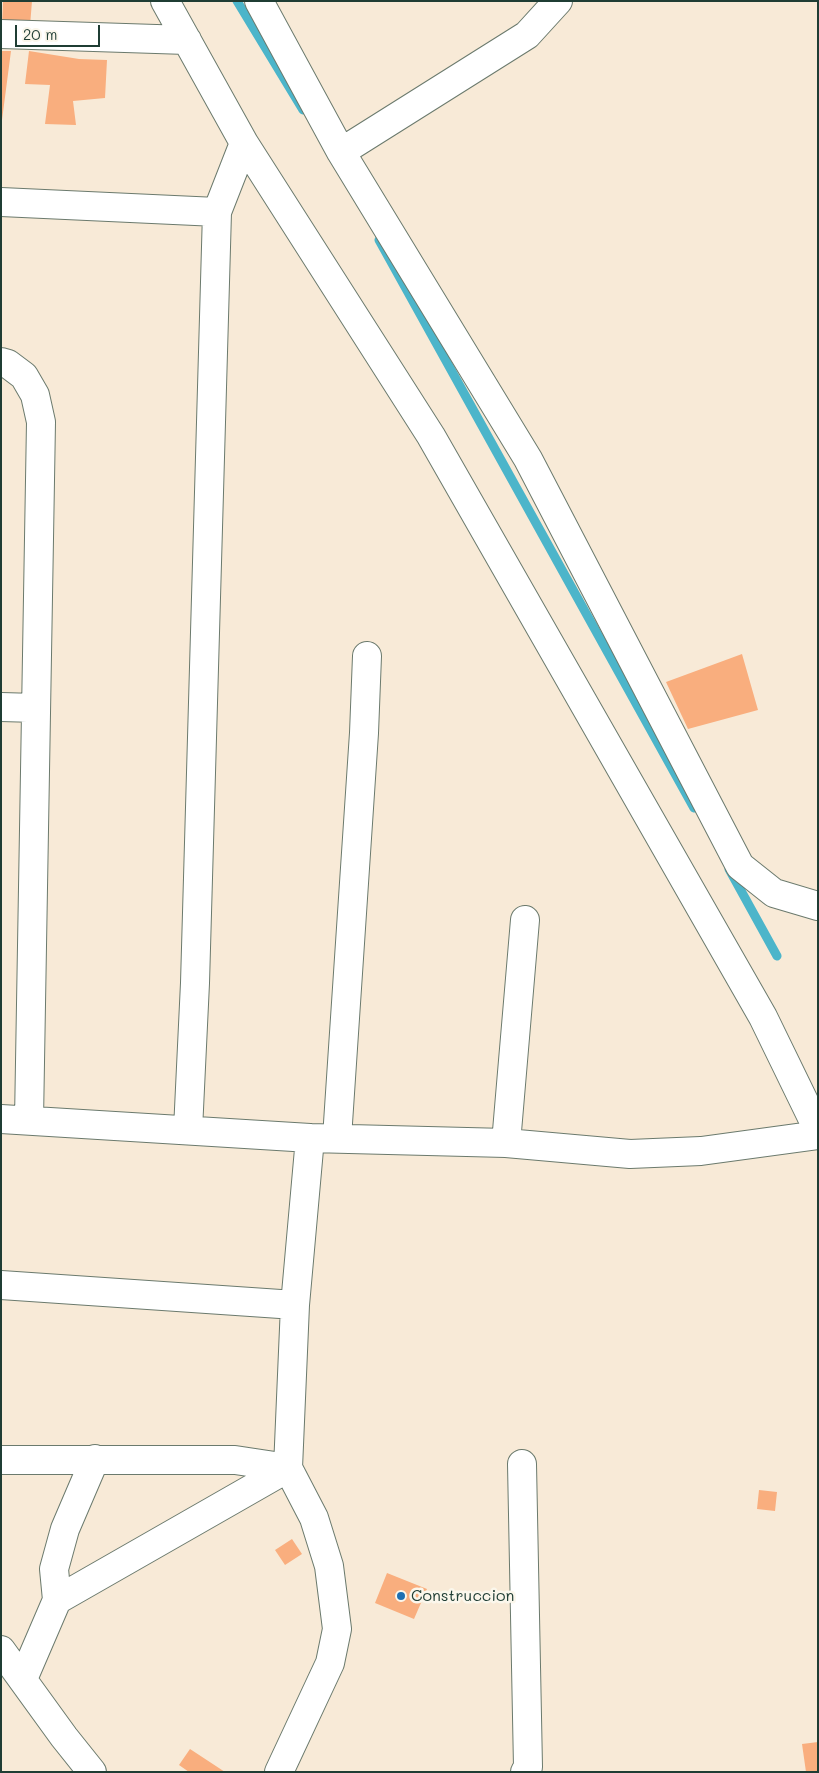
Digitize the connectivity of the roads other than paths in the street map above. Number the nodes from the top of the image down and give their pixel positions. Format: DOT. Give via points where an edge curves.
graph roads {
  1 [pos="165,1"];
  2 [pos="259,1"];
  3 [pos="558,1"];
  4 [pos="1,34"];
  5 [pos="187,40"];
  6 [pos="244,143"];
  7 [pos="341,152"];
  8 [pos="1,202"];
  9 [pos="217,212"];
  10 [pos="1,362"];
  11 [pos="367,656"];
  12 [pos="1,707"];
  13 [pos="36,708"];
  14 [pos="818,906"];
  15 [pos="525,920"];
  16 [pos="1,1119"];
  17 [pos="29,1120"];
  18 [pos="188,1130"];
  19 [pos="818,1130"];
  20 [pos="818,1135"];
  21 [pos="323,1138"];
  22 [pos="506,1143"];
  23 [pos="1,1285"];
  24 [pos="295,1305"];
  25 [pos="1,1460"];
  26 [pos="95,1460"];
  27 [pos="522,1464"];
  28 [pos="288,1468"];
  29 [pos="57,1600"];
  30 [pos="1,1650"];
  31 [pos="23,1679"];
  32 [pos="92,1772"];
  33 [pos="279,1772"];
  34 [pos="525,1772"];
  1 -- 5 [label="street"];
  2 -- 7 [label="street"];
  3 -- 7 [label="street" via="527,35"];
  4 -- 5 [label="street"];
  5 -- 6 [label="street"];
  6 -- 9 [label="street"];
  6 -- 19 [label="street" via="431,436 763,1017"];
  7 -- 14 [label="street" via="528,459 740,866 774,893"];
  8 -- 9 [label="street"];
  9 -- 18 [label="street"];
  10 -- 13 [label="street" via="24,376 35,395 41,422"];
  11 -- 21 [label="street" via="364,733"];
  12 -- 13 [label="street"];
  13 -- 17 [label="street"];
  15 -- 22 [label="street"];
  16 -- 17 [label="street"];
  17 -- 18 [label="street"];
  18 -- 21 [label="street"];
  20 -- 22 [label="street" via="700,1151 630,1154"];
  21 -- 22 [label="street"];
  21 -- 24 [label="street"];
  23 -- 24 [label="street"];
  24 -- 28 [label="street"];
  25 -- 26 [label="street"];
  26 -- 28 [label="street" via="235,1460"];
  26 -- 29 [label="street" via="63,1537 54,1568"];
  27 -- 34 [label="street" via="528,1768"];
  28 -- 29 [label="street"];
  28 -- 33 [label="street" via="314,1518 326,1558 337,1629 330,1664"];
  29 -- 31 [label="street"];
  30 -- 31 [label="street"];
  31 -- 32 [label="street"];
}
